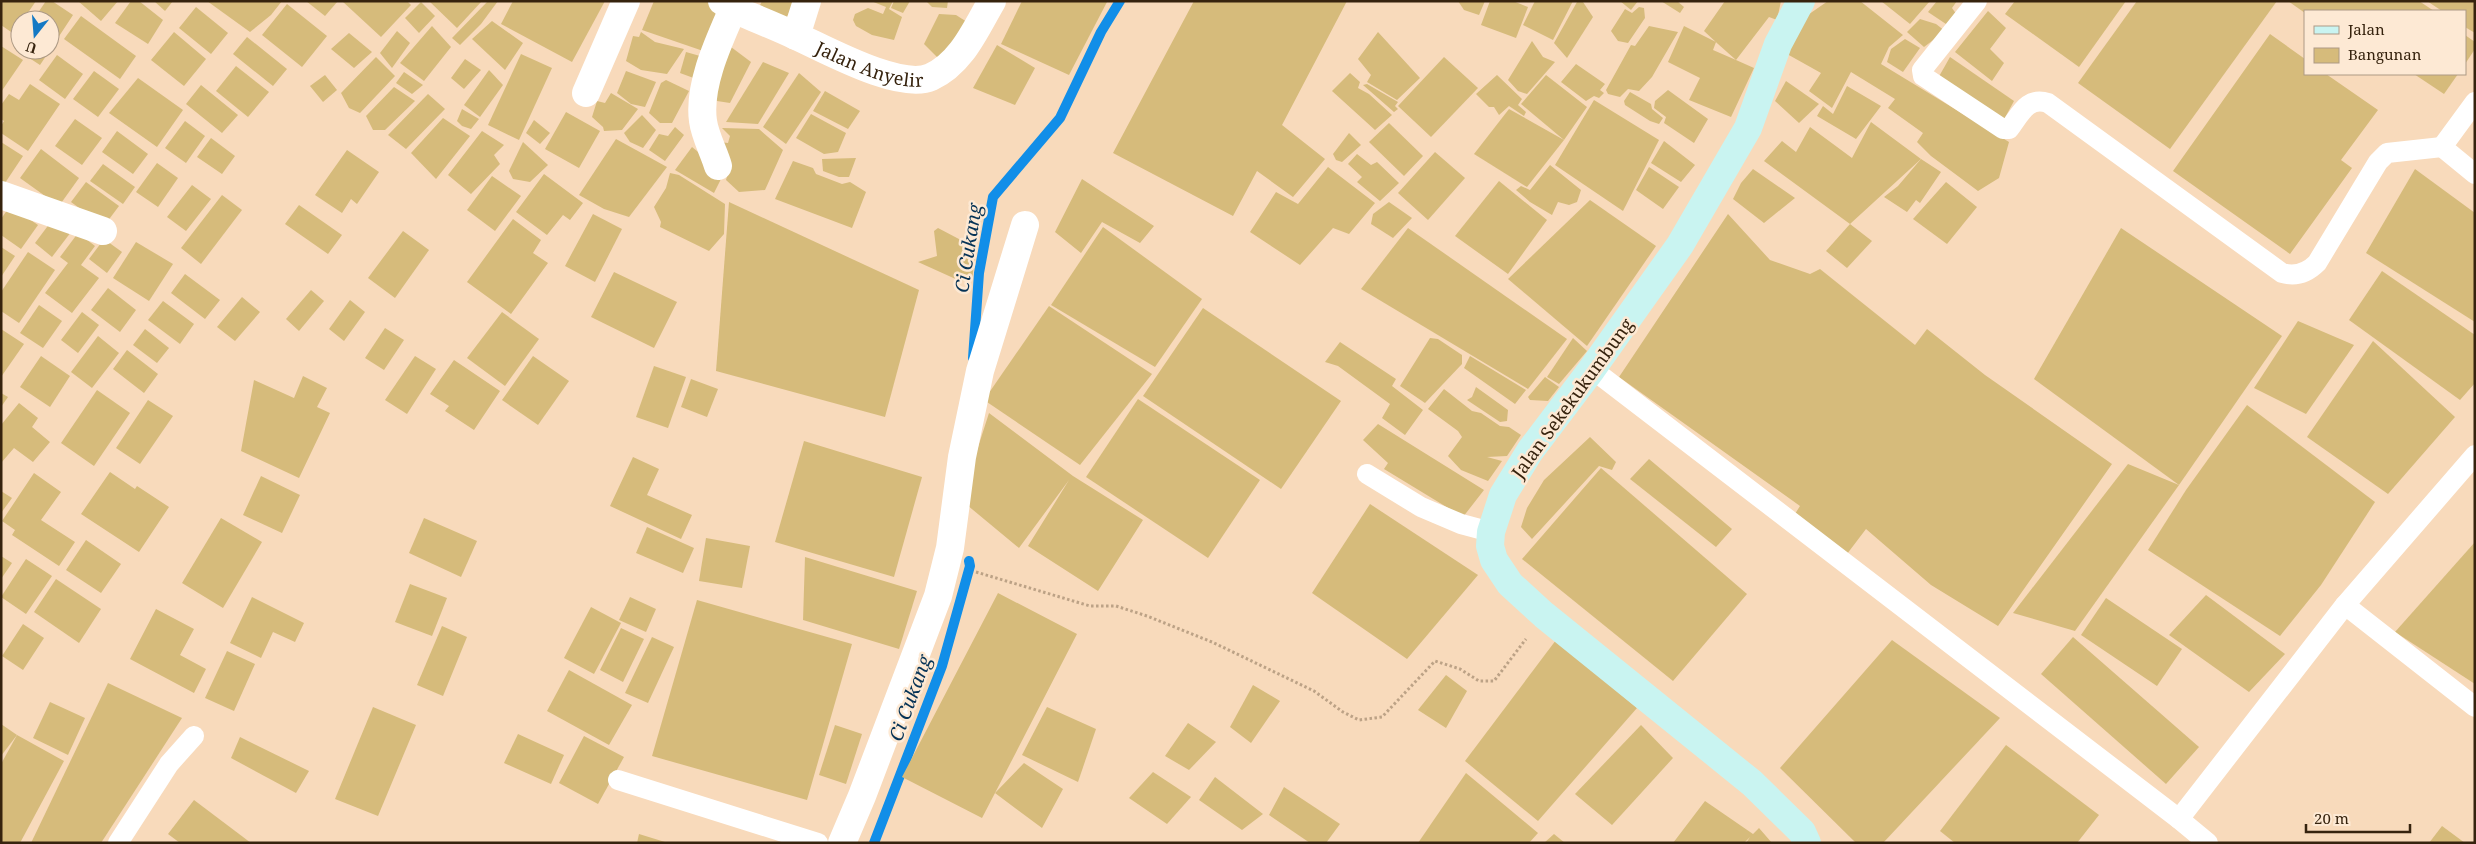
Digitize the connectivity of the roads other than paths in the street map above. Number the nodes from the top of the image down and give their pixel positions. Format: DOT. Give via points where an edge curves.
graph roads {
  1 [pos="626,1"];
  2 [pos="806,1"];
  3 [pos="992,1"];
  4 [pos="1802,1"];
  5 [pos="1977,1"];
  6 [pos="727,5"];
  7 [pos="796,36"];
  8 [pos="586,93"];
  9 [pos="2475,102"];
  10 [pos="2442,147"];
  11 [pos="718,166"];
  12 [pos="2475,174"];
  13 [pos="1,195"];
  14 [pos="1025,225"];
  15 [pos="103,232"];
  16 [pos="1592,369"];
  17 [pos="2475,455"];
  18 [pos="1367,474"];
  19 [pos="1491,532"];
  20 [pos="2345,605"];
  21 [pos="2475,706"];
  22 [pos="194,736"];
  23 [pos="618,780"];
  24 [pos="2179,819"];
  25 [pos="118,843"];
  26 [pos="818,843"];
  27 [pos="842,843"];
  28 [pos="1807,843"];
  29 [pos="2208,843"];
  1 -- 8 [label="street"];
  2 -- 7 [label="street"];
  3 -- 7 [label="street, Jalan Anyelir" via="956,59 926,79 906,79 874,70"];
  4 -- 16 [label="street, Jalan Sekekukumbung" via="1778,44 1748,128 1680,245"];
  5 -- 10 [label="lane" via="1922,70 1923,76 2003,129 2009,129 2029,102 2048,103 2282,273 2301,274 2317,263 2378,162 2387,153"];
  6 -- 7 [label="street, Jalan Anyelir"];
  6 -- 11 [label="street" via="704,94 703,121"];
  9 -- 10 [label="lane"];
  10 -- 12 [label="lane"];
  13 -- 15 [label="street"];
  14 -- 27 [label="street" via="980,371 962,457 950,548 938,596"];
  16 -- 19 [label="street, Jalan Sekekukumbung" via="1530,451 1503,495"];
  16 -- 24 [label="lane"];
  17 -- 20 [label="lane"];
  18 -- 19 [label="lane" via="1421,507 1460,524"];
  19 -- 28 [label="street, Jalan Sekekukumbung" via="1490,546 1510,584 1752,783 1802,832"];
  20 -- 21 [label="lane"];
  20 -- 24 [label="lane"];
  22 -- 25 [label="lane" via="169,764"];
  23 -- 26 [label="lane"];
  24 -- 29 [label="lane"];
}
